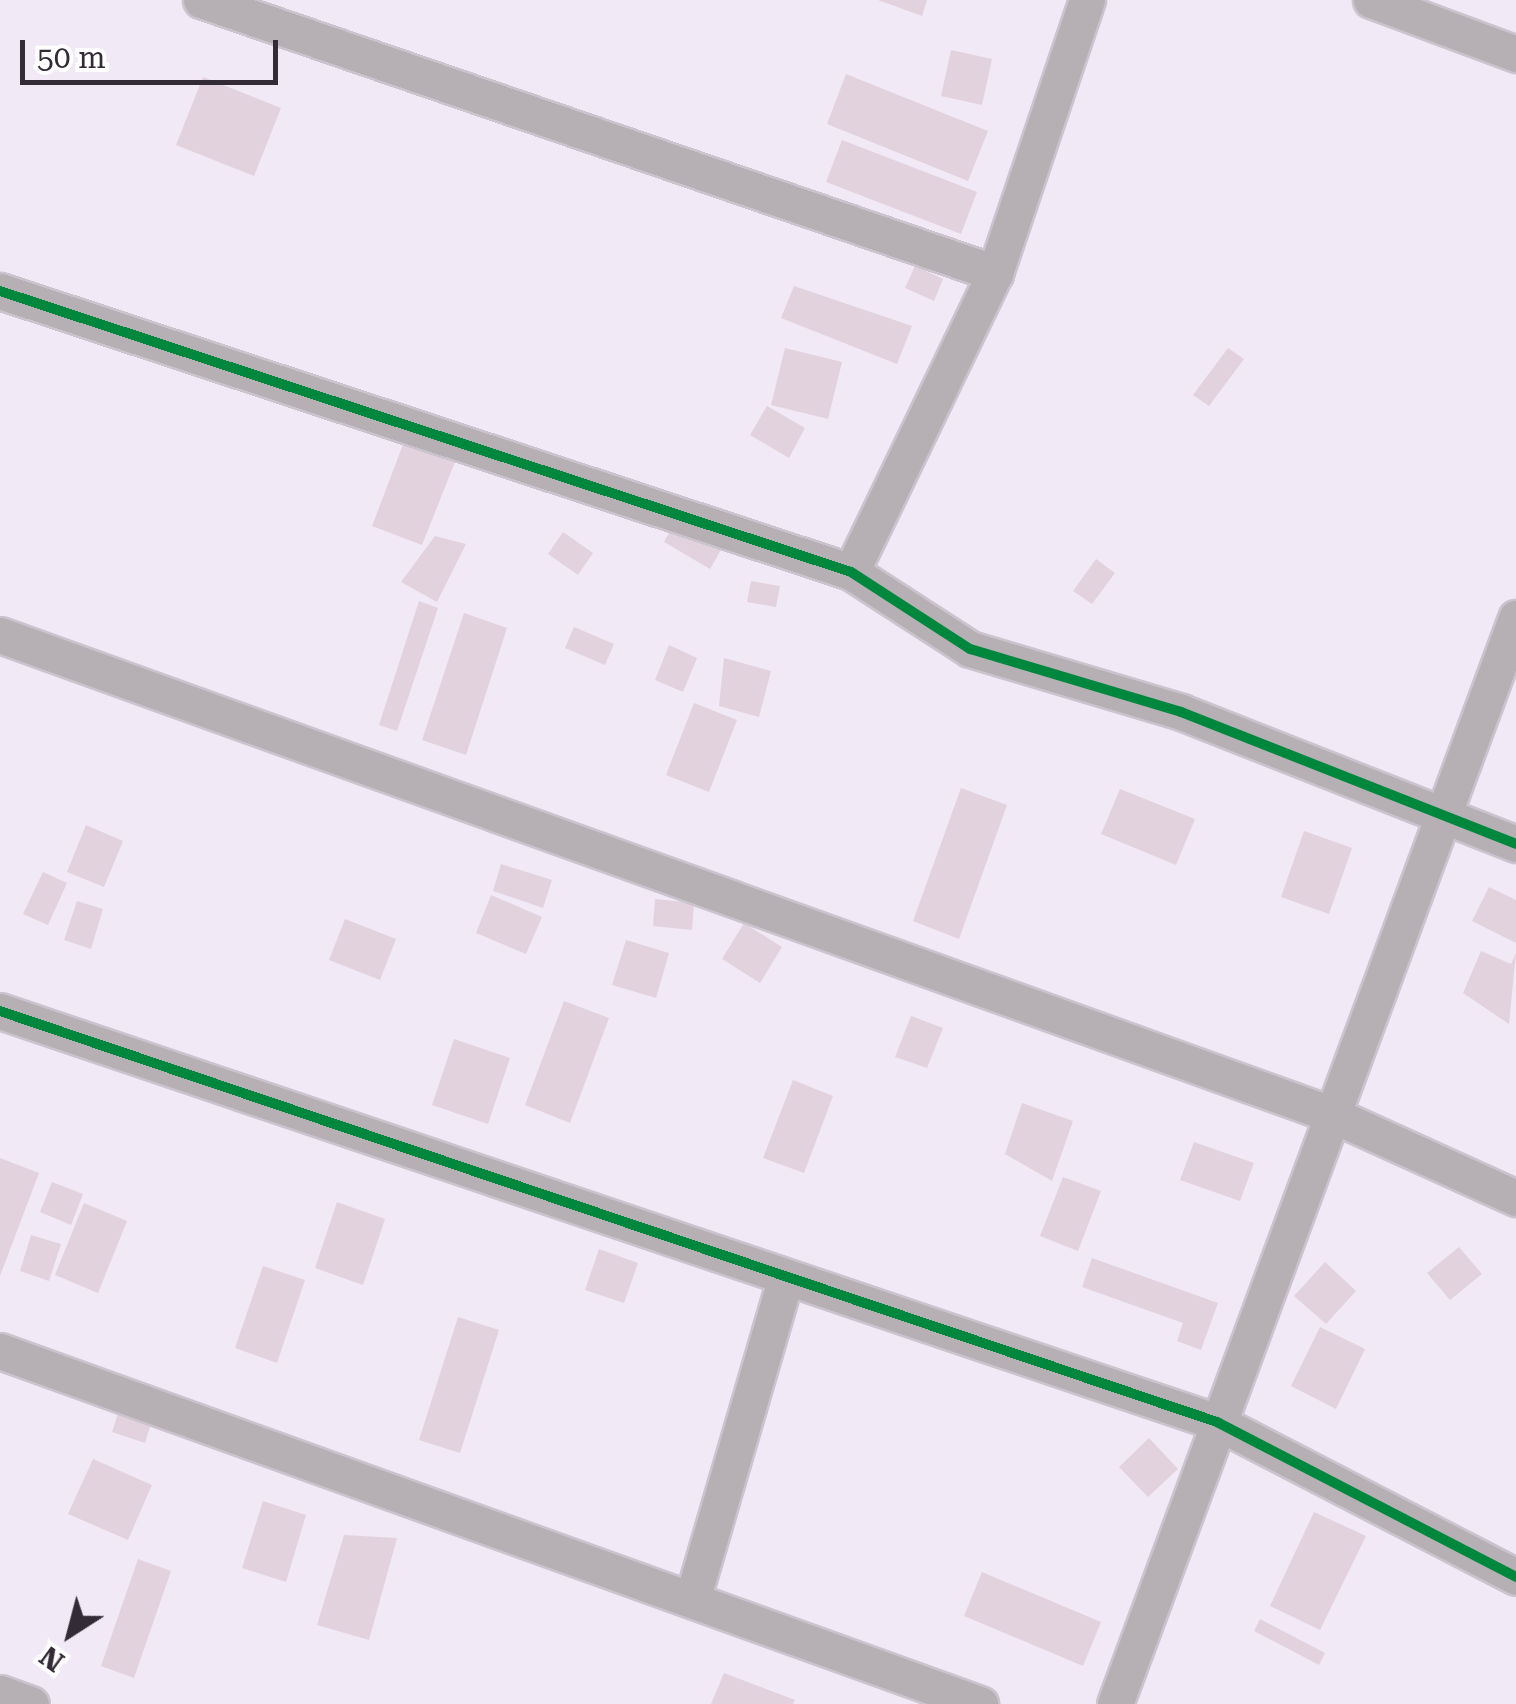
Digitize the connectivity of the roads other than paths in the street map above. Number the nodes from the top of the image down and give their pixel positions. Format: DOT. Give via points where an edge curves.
graph roads {
  1 [pos="200,0"];
  2 [pos="1088,0"];
  3 [pos="1372,0"];
  4 [pos="1516,54"];
  5 [pos="996,273"];
  6 [pos="0,291"];
  7 [pos="851,572"];
  8 [pos="1516,618"];
  9 [pos="0,635"];
  10 [pos="1443,816"];
  11 [pos="1516,844"];
  12 [pos="0,1012"];
  13 [pos="1333,1115"];
  14 [pos="1516,1198"];
  15 [pos="786,1277"];
  16 [pos="0,1351"];
  17 [pos="1217,1422"];
  18 [pos="1516,1577"];
  19 [pos="692,1600"];
  20 [pos="0,1693"];
  21 [pos="30,1704"];
  22 [pos="980,1704"];
  23 [pos="1114,1704"];
  1 -- 5 [label="street"];
  2 -- 5 [label="street"];
  3 -- 4 [label="street"];
  5 -- 7 [label="street"];
  6 -- 7 [label="street"];
  7 -- 10 [label="street" via="970,649 1181,712"];
  8 -- 10 [label="street"];
  9 -- 13 [label="street"];
  10 -- 11 [label="street"];
  10 -- 13 [label="street"];
  12 -- 15 [label="street"];
  13 -- 14 [label="street"];
  13 -- 17 [label="street"];
  15 -- 17 [label="street"];
  15 -- 19 [label="street"];
  16 -- 19 [label="street"];
  17 -- 18 [label="street"];
  17 -- 23 [label="street"];
  19 -- 22 [label="street"];
  20 -- 21 [label="street"];
}
